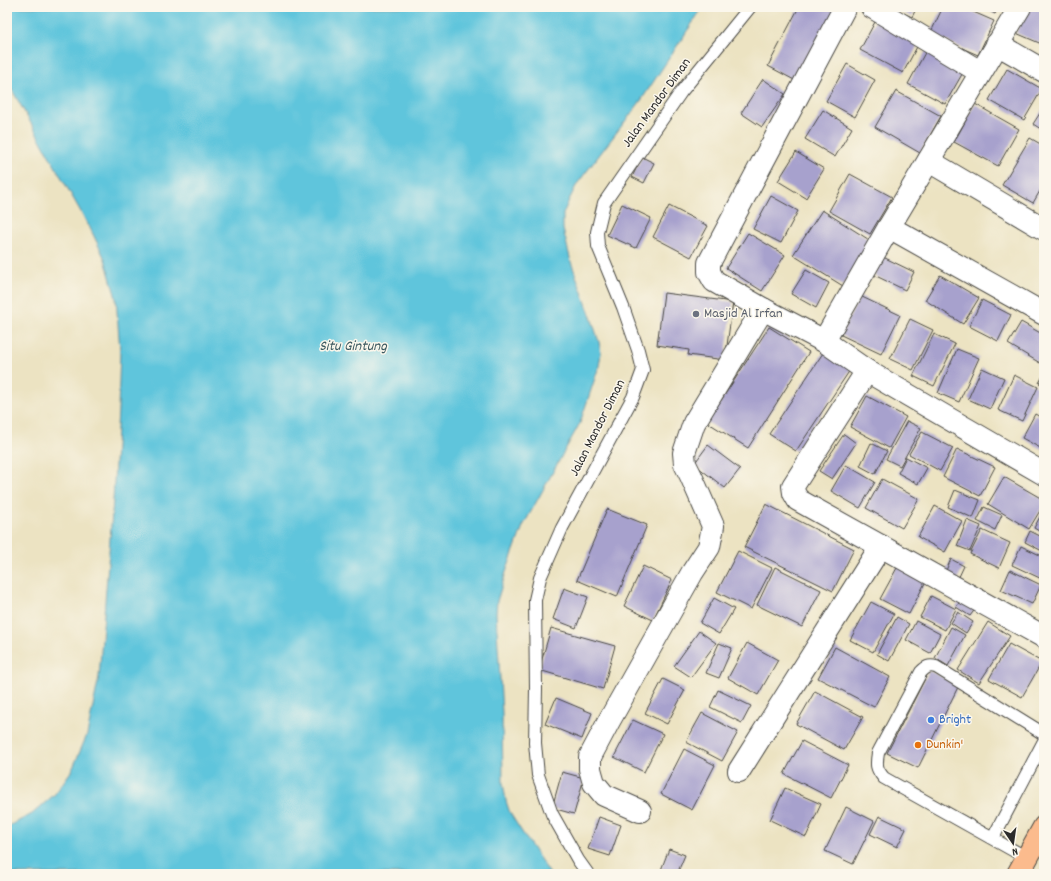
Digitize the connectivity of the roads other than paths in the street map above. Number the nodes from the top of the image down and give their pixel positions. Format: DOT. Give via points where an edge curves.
graph roads {
  1 [pos="750,7"];
  2 [pos="845,7"];
  3 [pos="872,7"];
  4 [pos="1020,7"];
  5 [pos="997,44"];
  6 [pos="1044,71"];
  7 [pos="980,72"];
  8 [pos="929,160"];
  9 [pos="889,227"];
  10 [pos="1044,229"];
  11 [pos="763,309"];
  12 [pos="1044,314"];
  13 [pos="824,341"];
  14 [pos="867,371"];
  15 [pos="1044,474"];
  16 [pos="881,546"];
  17 [pos="1044,637"];
  18 [pos="1044,734"];
  19 [pos="1044,741"];
  20 [pos="739,771"];
  21 [pos="640,811"];
  22 [pos="1044,827"];
  23 [pos="993,838"];
  24 [pos="1023,866"];
  25 [pos="588,874"];
  1 -- 25 [label="lane, Jalan Mandor Diman" via="681,92 604,203 596,232 598,246 623,307 643,370 633,397 562,528 540,578 535,600 535,743 538,776 552,814"];
  2 -- 11 [label="street" via="709,262 709,272 714,281"];
  3 -- 7 [label="street"];
  4 -- 5 [label="street"];
  5 -- 6 [label="street"];
  5 -- 7 [label="street"];
  7 -- 8 [label="street"];
  8 -- 9 [label="street"];
  8 -- 10 [label="street"];
  9 -- 12 [label="street"];
  9 -- 13 [label="street"];
  11 -- 13 [label="street"];
  11 -- 21 [label="street" via="694,423 684,453 685,464 713,526 709,547 590,757 594,782 604,795"];
  13 -- 14 [label="street"];
  14 -- 15 [label="street"];
  14 -- 16 [label="street" via="794,486 794,493 798,500"];
  16 -- 17 [label="street"];
  16 -- 20 [label="street"];
  18 -- 23 [label="lane" via="931,666 921,672 878,753 878,772 884,778"];
  19 -- 23 [label="lane"];
  22 -- 24 [label="highway"];
  23 -- 24 [label="lane"];
}
